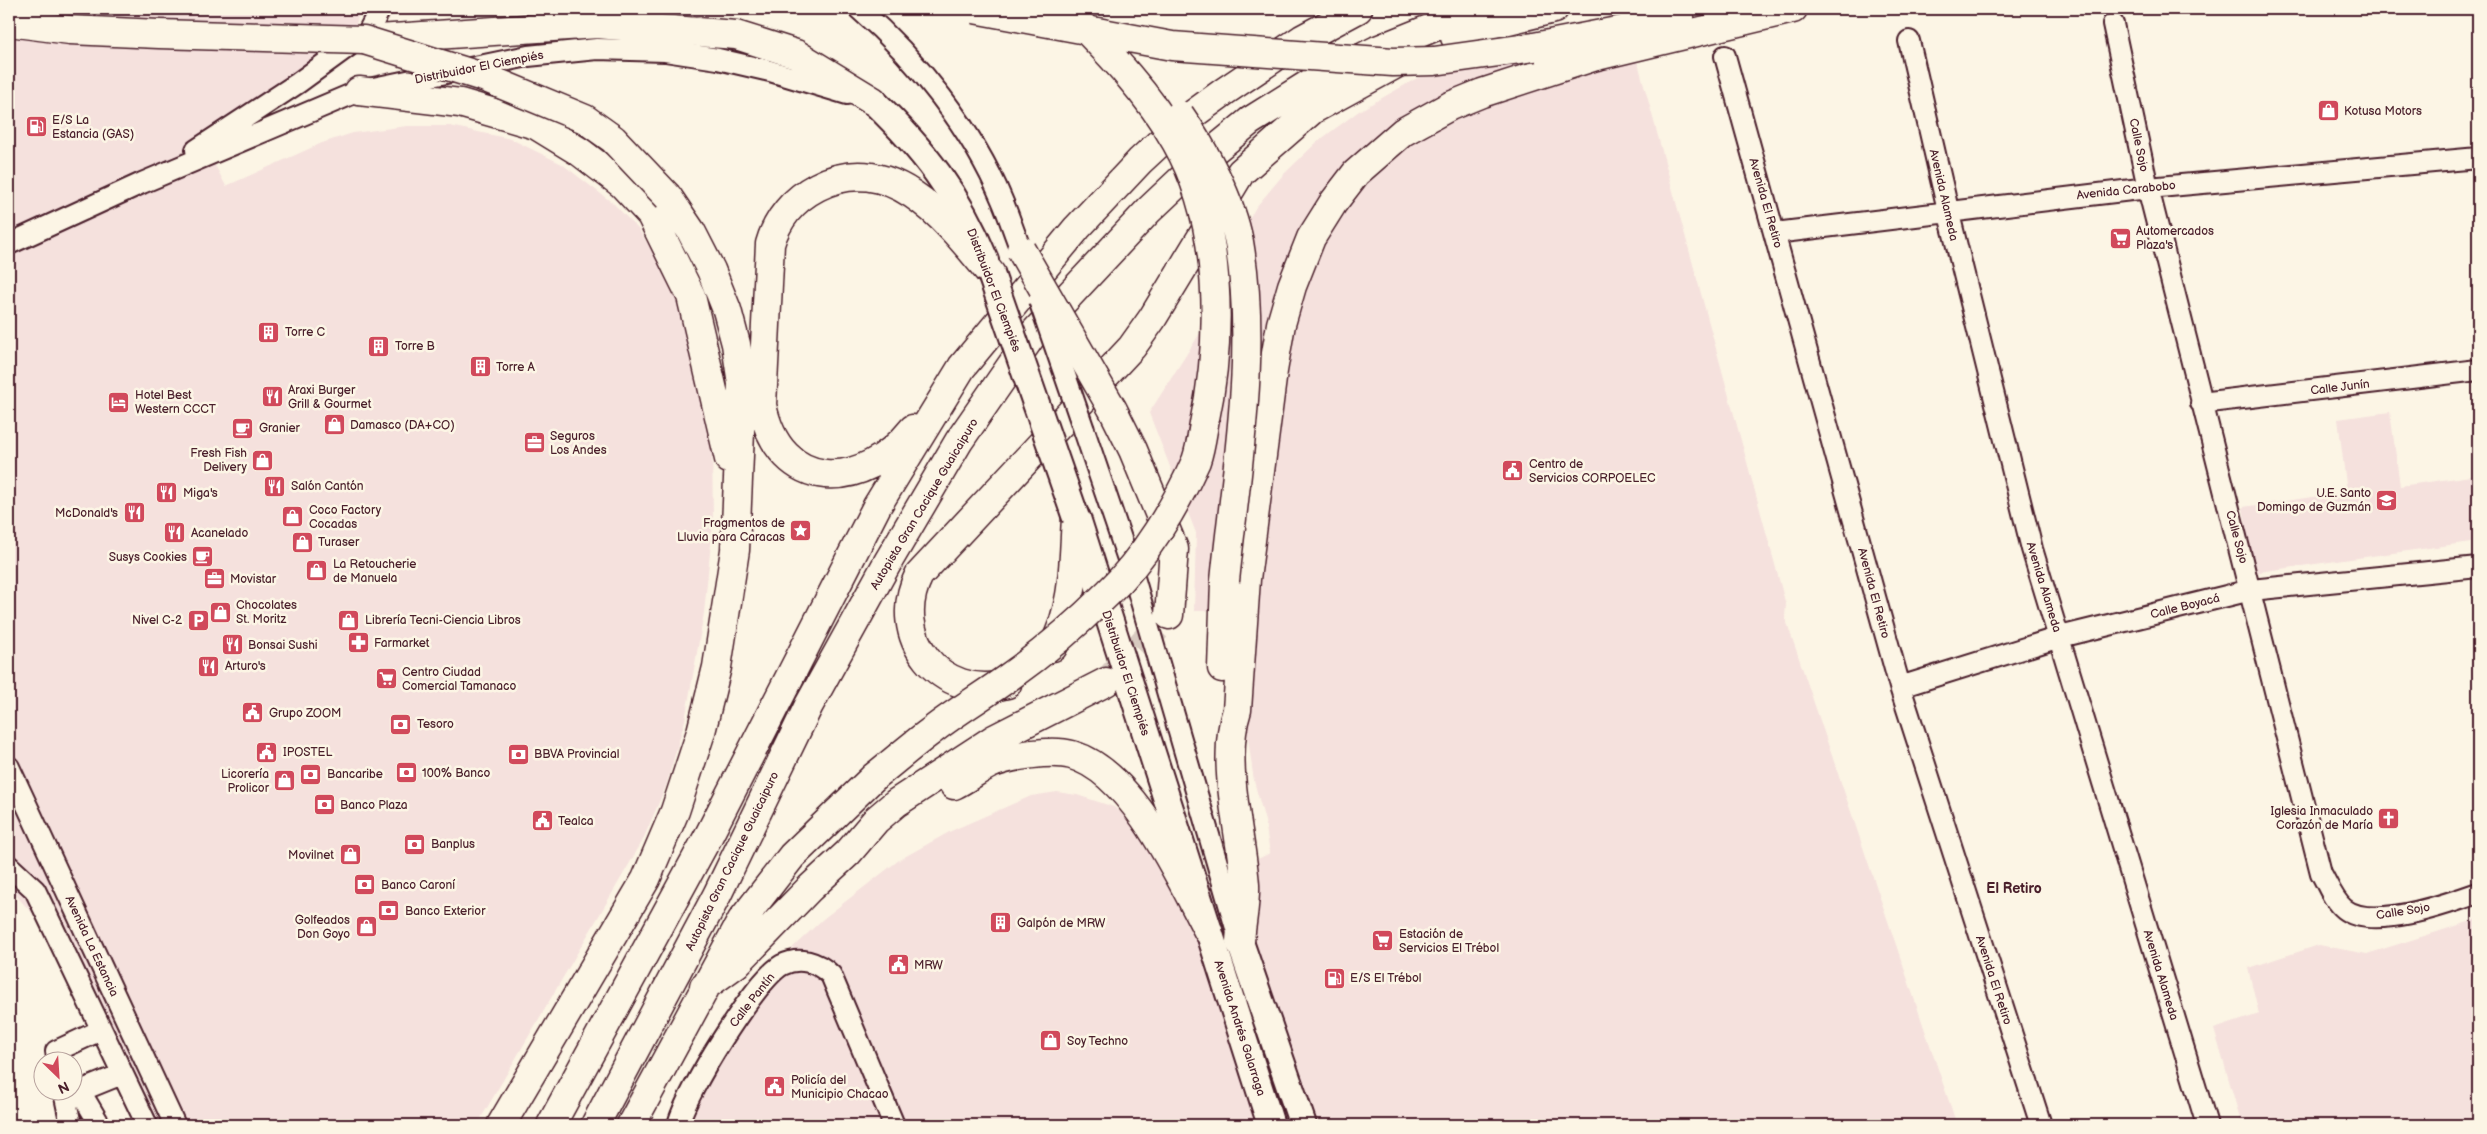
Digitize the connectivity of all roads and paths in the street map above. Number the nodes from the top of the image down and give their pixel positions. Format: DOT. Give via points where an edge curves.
graph roads {
  1 [pos="380,9"];
  2 [pos="859,9"];
  3 [pos="974,9"];
  4 [pos="1066,9"];
  5 [pos="1087,9"];
  6 [pos="1358,9"];
  7 [pos="1480,9"];
  8 [pos="1554,9"];
  9 [pos="1741,9"];
  10 [pos="1793,9"];
  11 [pos="9,22"];
  12 [pos="2113,24"];
  13 [pos="364,40"];
  14 [pos="1909,42"];
  15 [pos="1725,56"];
  16 [pos="359,91"];
  17 [pos="873,101"];
  18 [pos="2478,158"];
  19 [pos="152,178"];
  20 [pos="2148,188"];
  21 [pos="1948,210"];
  22 [pos="1774,233"];
  23 [pos="9,244"];
  24 [pos="1021,250"];
  25 [pos="991,274"];
  26 [pos="962,367"];
  27 [pos="2478,370"];
  28 [pos="2201,403"];
  29 [pos="737,494"];
  30 [pos="1076,518"];
  31 [pos="2478,567"];
  32 [pos="2252,590"];
  33 [pos="1169,615"];
  34 [pos="2060,637"];
  35 [pos="1106,682"];
  36 [pos="1900,687"];
  37 [pos="1231,730"];
  38 [pos="9,767"];
  39 [pos="9,795"];
  40 [pos="26,806"];
  41 [pos="848,853"];
  42 [pos="9,866"];
  43 [pos="2477,897"];
  44 [pos="1208,931"];
  45 [pos="1240,942"];
  46 [pos="704,988"];
  47 [pos="101,1030"];
  48 [pos="56,1052"];
  49 [pos="122,1074"];
  50 [pos="66,1102"];
  51 [pos="678,1124"];
  52 [pos="71,1125"];
  53 [pos="100,1125"];
  54 [pos="147,1125"];
  55 [pos="175,1125"];
  56 [pos="501,1125"];
  57 [pos="551,1125"];
  58 [pos="595,1125"];
  59 [pos="631,1125"];
  60 [pos="894,1125"];
  61 [pos="1271,1125"];
  62 [pos="1303,1125"];
  63 [pos="2041,1125"];
  64 [pos="2207,1125"];
  1 -- 19 [label="street" via="368,32 298,84"];
  2 -- 24 [label="street" via="894,42 937,93 979,155 1002,199"];
  3 -- 9 [label="highway, bridge" via="1172,46 1374,61 1434,61 1534,47"];
  4 -- 46 [label="highway, bridge" via="1148,99 1177,143 1199,195 1211,249 1216,296 1216,351 1208,408 1196,459 1169,512 1110,592 1012,676 930,732 874,778 792,856 742,920"];
  5 -- 37 [label="highway, bridge" via="1159,85 1190,130 1219,182 1238,240 1245,294 1246,353 1224,581 1221,709"];
  6 -- 26 [label="highway" via="1302,39 1181,123 1106,195"];
  7 -- 58 [label="highway, Autopista Gran Cacique Guaicaipuro" via="1377,50 1309,84 1250,121 1149,210 1033,334 959,441 837,654 717,896"];
  8 -- 30 [label="highway" via="1492,24 1430,45 1312,110 1241,172 1132,347 919,575 910,605 911,626 920,650 934,667 960,683 986,687 1012,682 1043,661 1059,634 1069,606"];
  10 -- 37 [label="highway" via="1592,57 1450,106 1403,132 1356,173 1311,238 1281,324 1246,579 1237,710"];
  11 -- 13 [label="highway, bridge" via="70,30"];
  12 -- 20 [label="street, Calle Sojo"];
  13 -- 17 [label="highway" via="597,24 736,35 796,54"];
  13 -- 29 [label="highway, bridge" via="486,78 584,119 613,139 668,197 691,231 711,270 736,344 742,384"];
  14 -- 21 [label="street, Avenida Alameda"];
  15 -- 22 [label="street, Avenida El Retiro"];
  16 -- 17 [label="street, Distribuidor El Ciempiés" via="528,56 597,49 665,51 718,59 770,70"];
  16 -- 19 [label="street, Distribuidor El Ciempiés"];
  16 -- 29 [label="highway" via="460,103 536,125 580,152 622,184 651,215 691,296"];
  17 -- 25 [label="main road, Distribuidor El Ciempiés" via="908,134 946,183"];
  18 -- 20 [label="street, Avenida Carabobo"];
  19 -- 23 [label="street"];
  20 -- 21 [label="street, Avenida Carabobo"];
  20 -- 28 [label="street, Calle Sojo"];
  21 -- 22 [label="street, Avenida Carabobo"];
  21 -- 34 [label="street, Avenida Alameda" via="2032,549"];
  22 -- 36 [label="street, Avenida El Retiro"];
  24 -- 33 [label="highway, bridge" via="1113,410 1174,550"];
  24 -- 45 [label="street, bridge" via="1133,574"];
  25 -- 26 [label="highway" via="926,203 908,190 874,178 851,177 807,192 787,210 774,231 770,244 762,406 776,444 795,464 811,472 835,476 874,463 908,435"];
  25 -- 30 [label="main road, Distribuidor El Ciempiés, bridge"];
  26 -- 57 [label="highway" via="877,506 709,835"];
  27 -- 28 [label="street, Calle Junín"];
  28 -- 32 [label="street, Calle Sojo"];
  29 -- 56 [label="highway" via="735,550 717,667 701,732 675,811 646,880"];
  30 -- 44 [label="main road, Distribuidor El Ciempiés"];
  31 -- 32 [label="street, Calle Boyacá"];
  32 -- 34 [label="street, Calle Boyacá"];
  32 -- 43 [label="street, Calle Sojo" via="2321,873 2336,901 2358,916 2382,918"];
  34 -- 36 [label="street, Calle Boyacá"];
  34 -- 64 [label="street, Avenida Alameda"];
  35 -- 41 [label="highway" via="994,739 929,782 876,820"];
  36 -- 63 [label="street, Avenida El Retiro"];
  37 -- 45 [label="highway" via="1236,819 1245,886"];
  38 -- 40 [label="street, Avenida La Estancia"];
  39 -- 40 [label="street"];
  40 -- 55 [label="street, Avenida La Estancia"];
  41 -- 44 [label="highway" via="889,831 991,764 1045,753 1072,754 1098,768 1136,808 1162,844"];
  41 -- 46 [label="highway" via="736,964"];
  42 -- 47 [label="street" via="35,890"];
  44 -- 61 [label="main road, Avenida Andrés Galarraga"];
  45 -- 62 [label="main road"];
  46 -- 59 [label="highway"];
  47 -- 48 [label="street"];
  47 -- 49 [label="street"];
  49 -- 53 [label="street" via="80,1092"];
  49 -- 54 [label="street"];
  50 -- 52 [label="street"];
  51 -- 60 [label="street, Calle Pantín" via="719,1042 759,989 784,964 805,961 814,962 831,974"];
}
